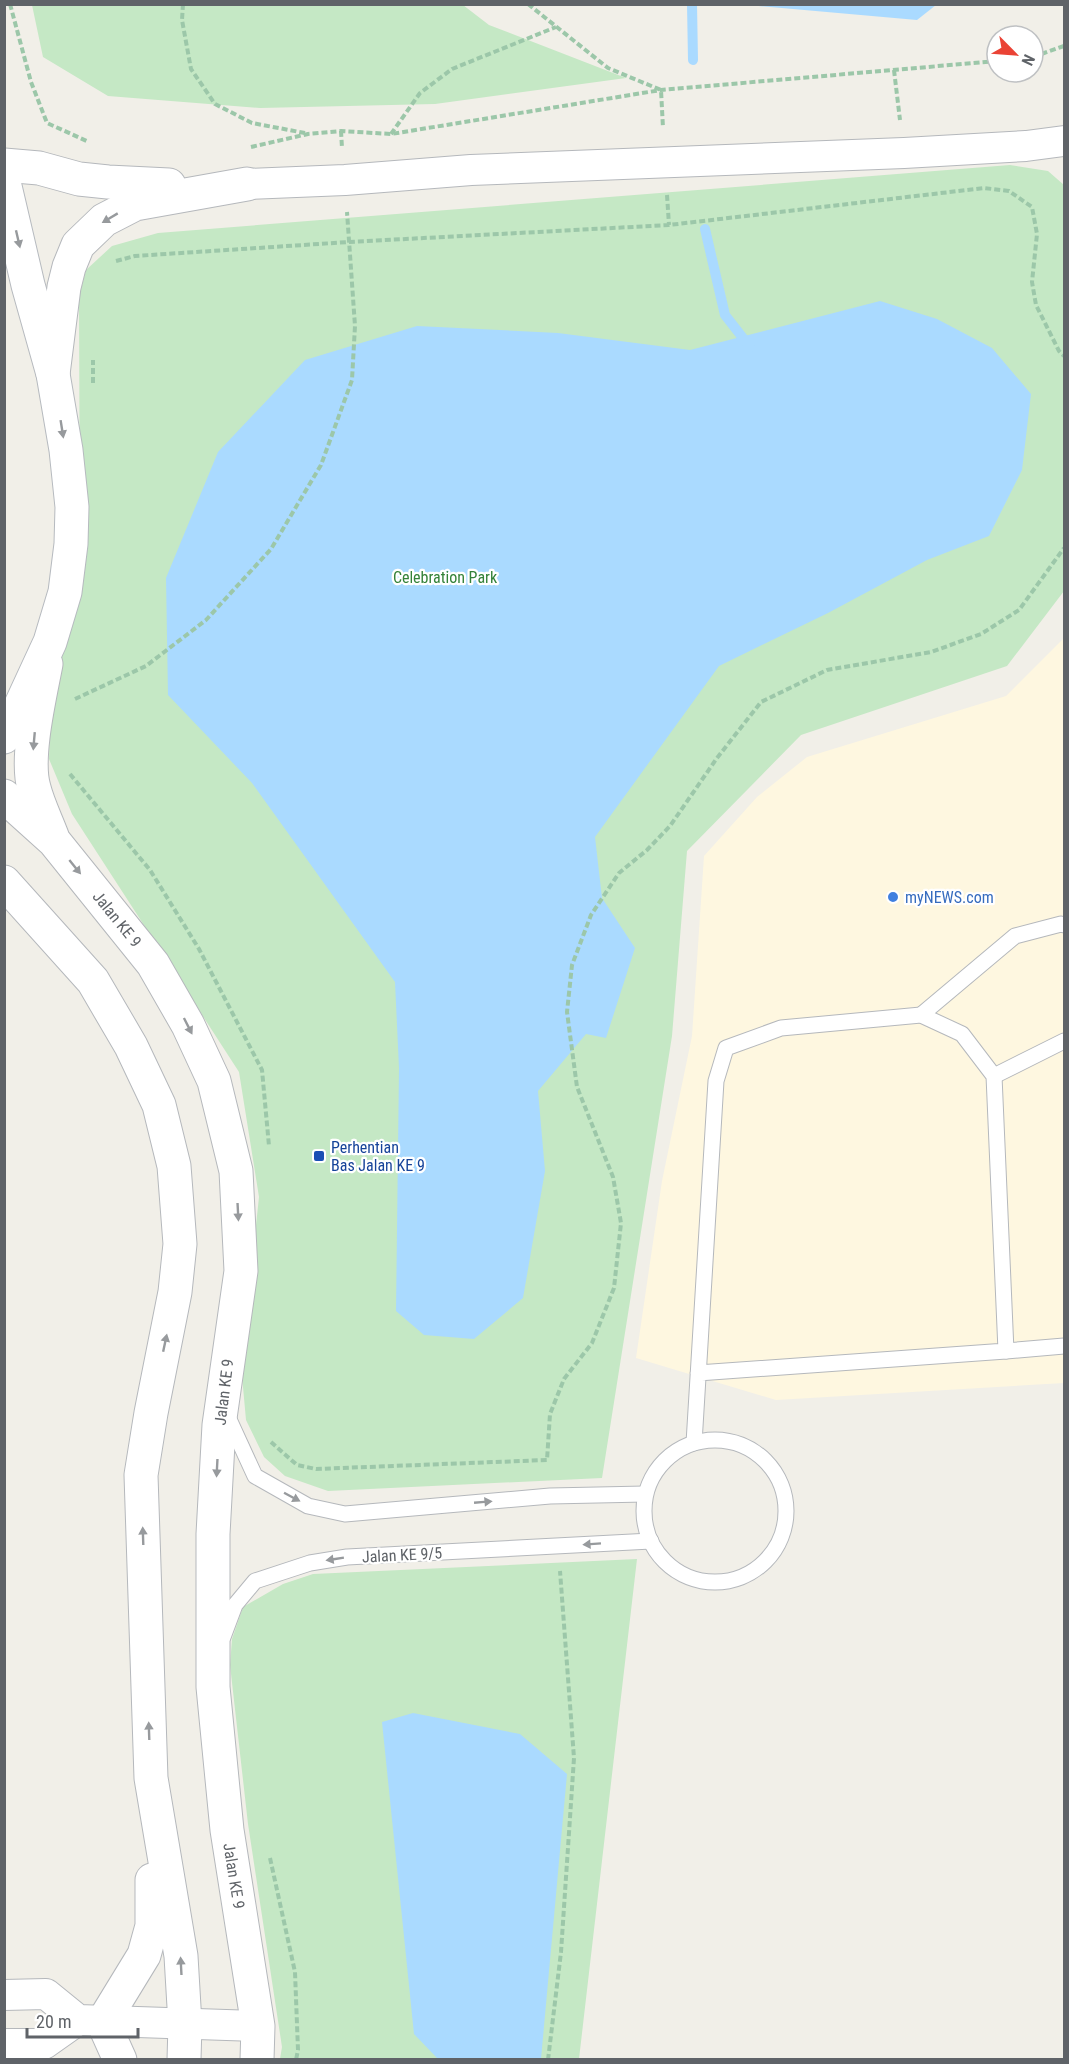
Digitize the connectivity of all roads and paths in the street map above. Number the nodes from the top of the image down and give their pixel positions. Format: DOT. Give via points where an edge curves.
graph roads {
  1 [pos="10,4"];
  2 [pos="183,4"];
  3 [pos="528,4"];
  4 [pos="556,27"];
  5 [pos="1065,46"];
  6 [pos="1045,53"];
  7 [pos="985,62"];
  8 [pos="894,70"];
  9 [pos="661,90"];
  10 [pos="341,131"];
  11 [pos="308,134"];
  12 [pos="391,134"];
  13 [pos="1065,141"];
  14 [pos="98,146"];
  15 [pos="240,150"];
  16 [pos="904,153"];
  17 [pos="4,165"];
  18 [pos="345,180"];
  19 [pos="4,182"];
  20 [pos="247,184"];
  21 [pos="349,242"];
  22 [pos="108,268"];
  23 [pos="93,354"];
  24 [pos="1065,356"];
  25 [pos="53,374"];
  26 [pos="93,389"];
  27 [pos="1065,549"];
  28 [pos="50,642"];
  29 [pos="36,717"];
  30 [pos="4,737"];
  31 [pos="67,767"];
  32 [pos="4,796"];
  33 [pos="54,842"];
  34 [pos="4,882"];
  35 [pos="4,907"];
  36 [pos="1065,925"];
  37 [pos="55,938"];
  38 [pos="921,1015"];
  39 [pos="1065,1041"];
  40 [pos="994,1076"];
  41 [pos="270,1150"];
  42 [pos="1065,1346"];
  43 [pos="1006,1351"];
  44 [pos="698,1373"];
  45 [pos="222,1404"];
  46 [pos="267,1436"];
  47 [pos="694,1443"];
  48 [pos="645,1494"];
  49 [pos="651,1540"];
  50 [pos="557,1546"];
  51 [pos="560,1571"];
  52 [pos="548,1572"];
  53 [pos="212,1669"];
  54 [pos="151,1778"];
  55 [pos="268,1847"];
  56 [pos="4,1995"];
  57 [pos="90,2021"];
  58 [pos="185,2024"];
  59 [pos="258,2026"];
  60 [pos="4,2044"];
  61 [pos="120,2060"];
  62 [pos="184,2060"];
  63 [pos="257,2060"];
  64 [pos="296,2060"];
  65 [pos="548,2060"];
  1 -- 14 [label="path" via="31,82 47,123"];
  2 -- 11 [label="path" via="182,21 191,69 215,104 252,123"];
  3 -- 4 [label="path"];
  4 -- 9 [label="path" via="608,68"];
  4 -- 12 [label="path" via="452,69 420,93"];
  5 -- 6 [label="path"];
  7 -- 8 [label="path"];
  8 -- 9 [label="path"];
  8 -- 16 [label="path"];
  9 -- 12 [label="path"];
  10 -- 11 [label="path"];
  10 -- 12 [label="path"];
  10 -- 18 [label="path"];
  11 -- 15 [label="path"];
  13 -- 16 [label="street"];
  16 -- 18 [label="street" via="471,170"];
  17 -- 20 [label="street" via="39,168 108,183"];
  18 -- 20 [label="street"];
  18 -- 21 [label="path"];
  19 -- 25 [label="street, one-way"];
  20 -- 25 [label="street, one-way" via="135,204 104,220 78,245 64,287"];
  21 -- 22 [label="path" via="135,256 116,261"];
  21 -- 24 [label="path" via="669,225 984,188 1009,191 1032,207 1037,234 1032,282 1036,305"];
  21 -- 29 [label="path" via="355,326 352,380 321,465 271,549 206,620 146,666"];
  23 -- 26 [label="path"];
  25 -- 28 [label="street, one-way" via="72,507 65,592"];
  27 -- 46 [label="path" via="1019,610 981,634 931,651 827,670 761,702 670,826 619,873 591,915 572,965 567,1012 578,1087 613,1177 621,1222 614,1288 592,1343 564,1379 550,1414 547,1460 316,1469 297,1465"];
  28 -- 29 [label="street"];
  28 -- 30 [label="street"];
  29 -- 33 [label="street, one-way" via="33,787"];
  31 -- 41 [label="path" via="71,777 150,870 199,950 262,1070"];
  32 -- 33 [label="street, Jalan KE 9"];
  33 -- 45 [label="street, Jalan KE 9, one-way" via="153,964 214,1081 236,1171 241,1271"];
  34 -- 37 [label="street"];
  35 -- 37 [label="street"];
  36 -- 38 [label="lane" via="1015,936"];
  54 -- 37 [label="street, one-way" via="141,1475 175,1292 180,1244 174,1166 159,1105 130,1046 93,981"];
  38 -- 40 [label="lane" via="962,1034"];
  38 -- 44 [label="lane" via="781,1028 726,1048 716,1081"];
  39 -- 40 [label="lane"];
  40 -- 43 [label="lane"];
  42 -- 43 [label="lane"];
  43 -- 44 [label="lane"];
  44 -- 47 [label="lane"];
  45 -- 48 [label="lane, one-way" via="255,1476 308,1506 345,1514 550,1496"];
  45 -- 53 [label="street, Jalan KE 9, one-way" via="213,1534"];
  47 -- 48 [label="lane" via="673,1455 656,1472"];
  47 -- 49 [label="lane" via="718,1440 742,1445 762,1457 777,1475 785,1497 786,1520 780,1542 767,1560 749,1574 727,1582 704,1582 682,1575 664,1561"];
  48 -- 49 [label="lane" via="645,1518"];
  49 -- 50 [label="lane, Jalan KE 9/5, one-way"];
  50 -- 51 [label="path"];
  50 -- 53 [label="lane, Jalan KE 9/5, one-way" via="347,1557 310,1563 255,1581 235,1605"];
  51 -- 52 [label="path"];
  51 -- 65 [label="path" via="574,1758 561,1952"];
  53 -- 59 [label="street, Jalan KE 9" via="227,1830"];
  54 -- 57 [label="street" via="152,1926 144,1955"];
  58 -- 54 [label="street, one-way" via="181,1956"];
  55 -- 64 [label="path" via="295,1972"];
  56 -- 57 [label="street" via="46,1994"];
  57 -- 58 [label="street"];
  57 -- 60 [label="street" via="44,2044"];
  57 -- 61 [label="street"];
  58 -- 59 [label="street"];
  58 -- 62 [label="street"];
  59 -- 63 [label="street, Jalan KE 9"];
}
